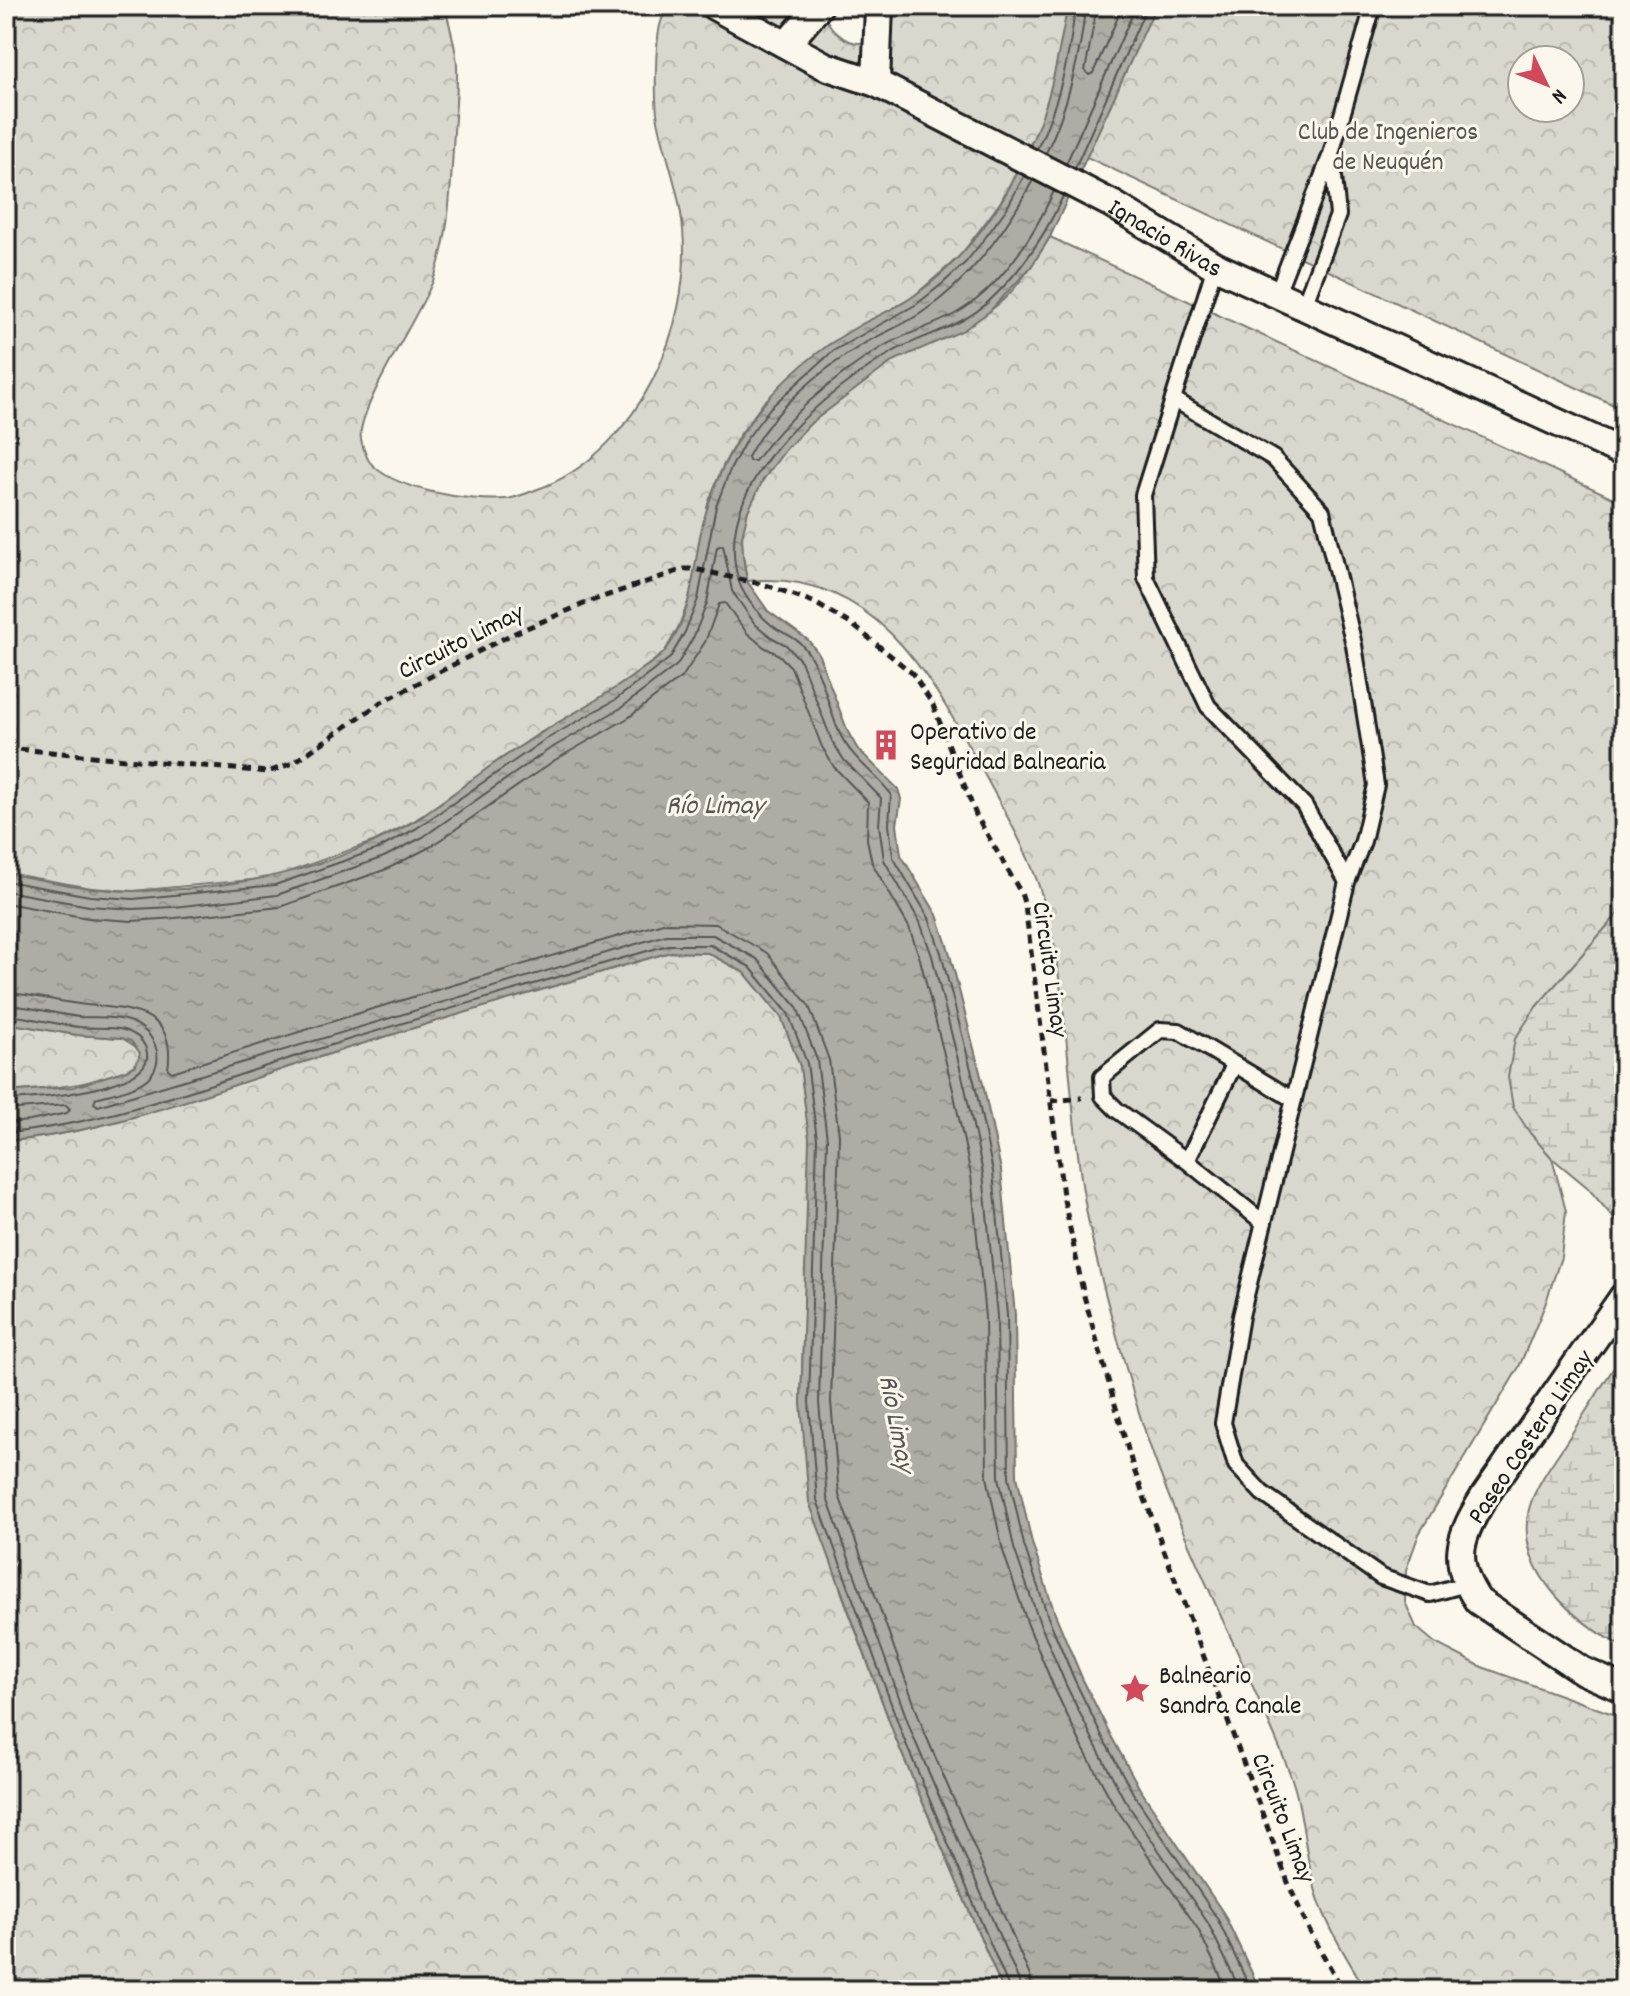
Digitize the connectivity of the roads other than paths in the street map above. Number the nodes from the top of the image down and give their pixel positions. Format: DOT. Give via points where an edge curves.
graph roads {
  1 [pos="714,6"];
  2 [pos="819,6"];
  3 [pos="879,6"];
  4 [pos="1373,6"];
  5 [pos="787,44"];
  6 [pos="876,83"];
  7 [pos="1331,154"];
  8 [pos="1215,266"];
  9 [pos="1277,293"];
  10 [pos="1304,305"];
  11 [pos="1173,399"];
  12 [pos="1624,453"];
  13 [pos="1347,882"];
  14 [pos="1234,1065"];
  15 [pos="1294,1100"];
  16 [pos="1187,1161"];
  17 [pos="1264,1223"];
  18 [pos="1624,1296"];
  19 [pos="1466,1584"];
  20 [pos="1624,1689"];
  1 -- 5 [label="street, Ignacio Rivas"];
  2 -- 5 [label="street"];
  3 -- 6 [label="street"];
  4 -- 7 [label="lane"];
  5 -- 6 [label="street, Ignacio Rivas" via="825,66"];
  6 -- 8 [label="street, Ignacio Rivas" via="1112,204"];
  7 -- 9 [label="lane"];
  7 -- 10 [label="lane" via="1338,215"];
  8 -- 9 [label="street, Ignacio Rivas"];
  8 -- 11 [label="lane"];
  9 -- 10 [label="street, Ignacio Rivas"];
  10 -- 12 [label="street, Ignacio Rivas"];
  11 -- 13 [label="lane" via="1143,495 1146,578 1208,706 1304,805"];
  11 -- 13 [label="lane" via="1273,458 1322,511 1354,645 1376,785"];
  13 -- 15 [label="lane"];
  14 -- 15 [label="lane"];
  14 -- 16 [label="lane"];
  14 -- 16 [label="lane" via="1179,1031 1160,1030 1102,1077 1103,1096 1117,1110"];
  15 -- 17 [label="lane"];
  16 -- 17 [label="lane"];
  17 -- 19 [label="lane" via="1223,1423 1236,1465 1262,1493 1381,1577 1430,1594"];
  18 -- 19 [label="street, Paseo Costero Limay" via="1468,1523 1460,1546"];
  19 -- 20 [label="street" via="1491,1612 1583,1671"];
}
